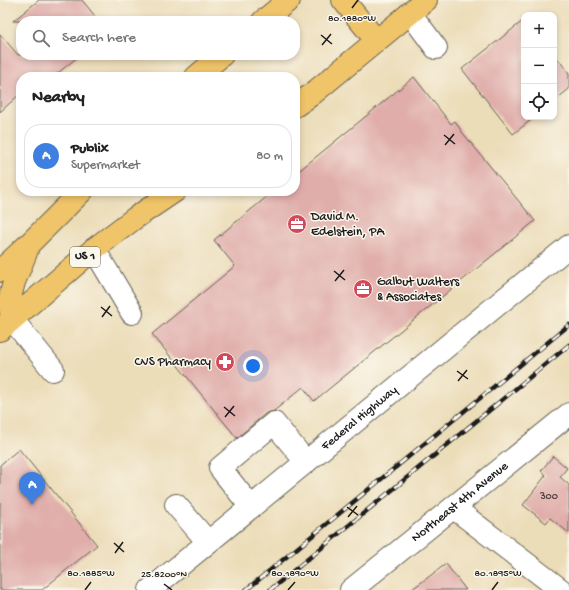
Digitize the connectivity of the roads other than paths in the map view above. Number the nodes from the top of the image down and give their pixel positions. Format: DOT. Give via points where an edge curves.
graph roads {
  1 [pos="288,0"];
  2 [pos="343,0"];
  3 [pos="418,7"];
  4 [pos="269,16"];
  5 [pos="376,40"];
  6 [pos="436,48"];
  7 [pos="216,60"];
  8 [pos="202,72"];
  9 [pos="300,103"];
  10 [pos="77,196"];
  11 [pos="168,196"];
  12 [pos="30,243"];
  13 [pos="569,246"];
  14 [pos="94,249"];
  15 [pos="0,271"];
  16 [pos="132,313"];
  17 [pos="6,324"];
  18 [pos="53,370"];
  19 [pos="569,414"];
  20 [pos="306,462"];
  21 [pos="176,505"];
  22 [pos="251,507"];
  23 [pos="454,508"];
  24 [pos="208,542"];
  25 [pos="150,590"];
  26 [pos="351,590"];
  27 [pos="561,590"];
  1 -- 4 [label="main road"];
  2 -- 5 [label="main road"];
  3 -- 5 [label="main road"];
  3 -- 6 [label="street"];
  5 -- 9 [label="main road"];
  7 -- 8 [label="main road"];
  10 -- 12 [label="main road"];
  11 -- 14 [label="main road, US 1"];
  12 -- 15 [label="main road"];
  12 -- 17 [label="main road" via="14,282"];
  13 -- 20 [label="street, Federal Highway"];
  14 -- 16 [label="street"];
  14 -- 17 [label="main road, US 1"];
  17 -- 18 [label="street"];
  19 -- 23 [label="street, Northeast 4th Avenue"];
  20 -- 22 [label="street, Federal Highway"];
  20 -- 22 [label="street" via="274,423 220,468"];
  21 -- 24 [label="street"];
  22 -- 24 [label="street, Federal Highway"];
  23 -- 26 [label="street, Northeast 4th Avenue"];
  23 -- 27 [label="street"];
  24 -- 25 [label="street, Federal Highway"];
}
